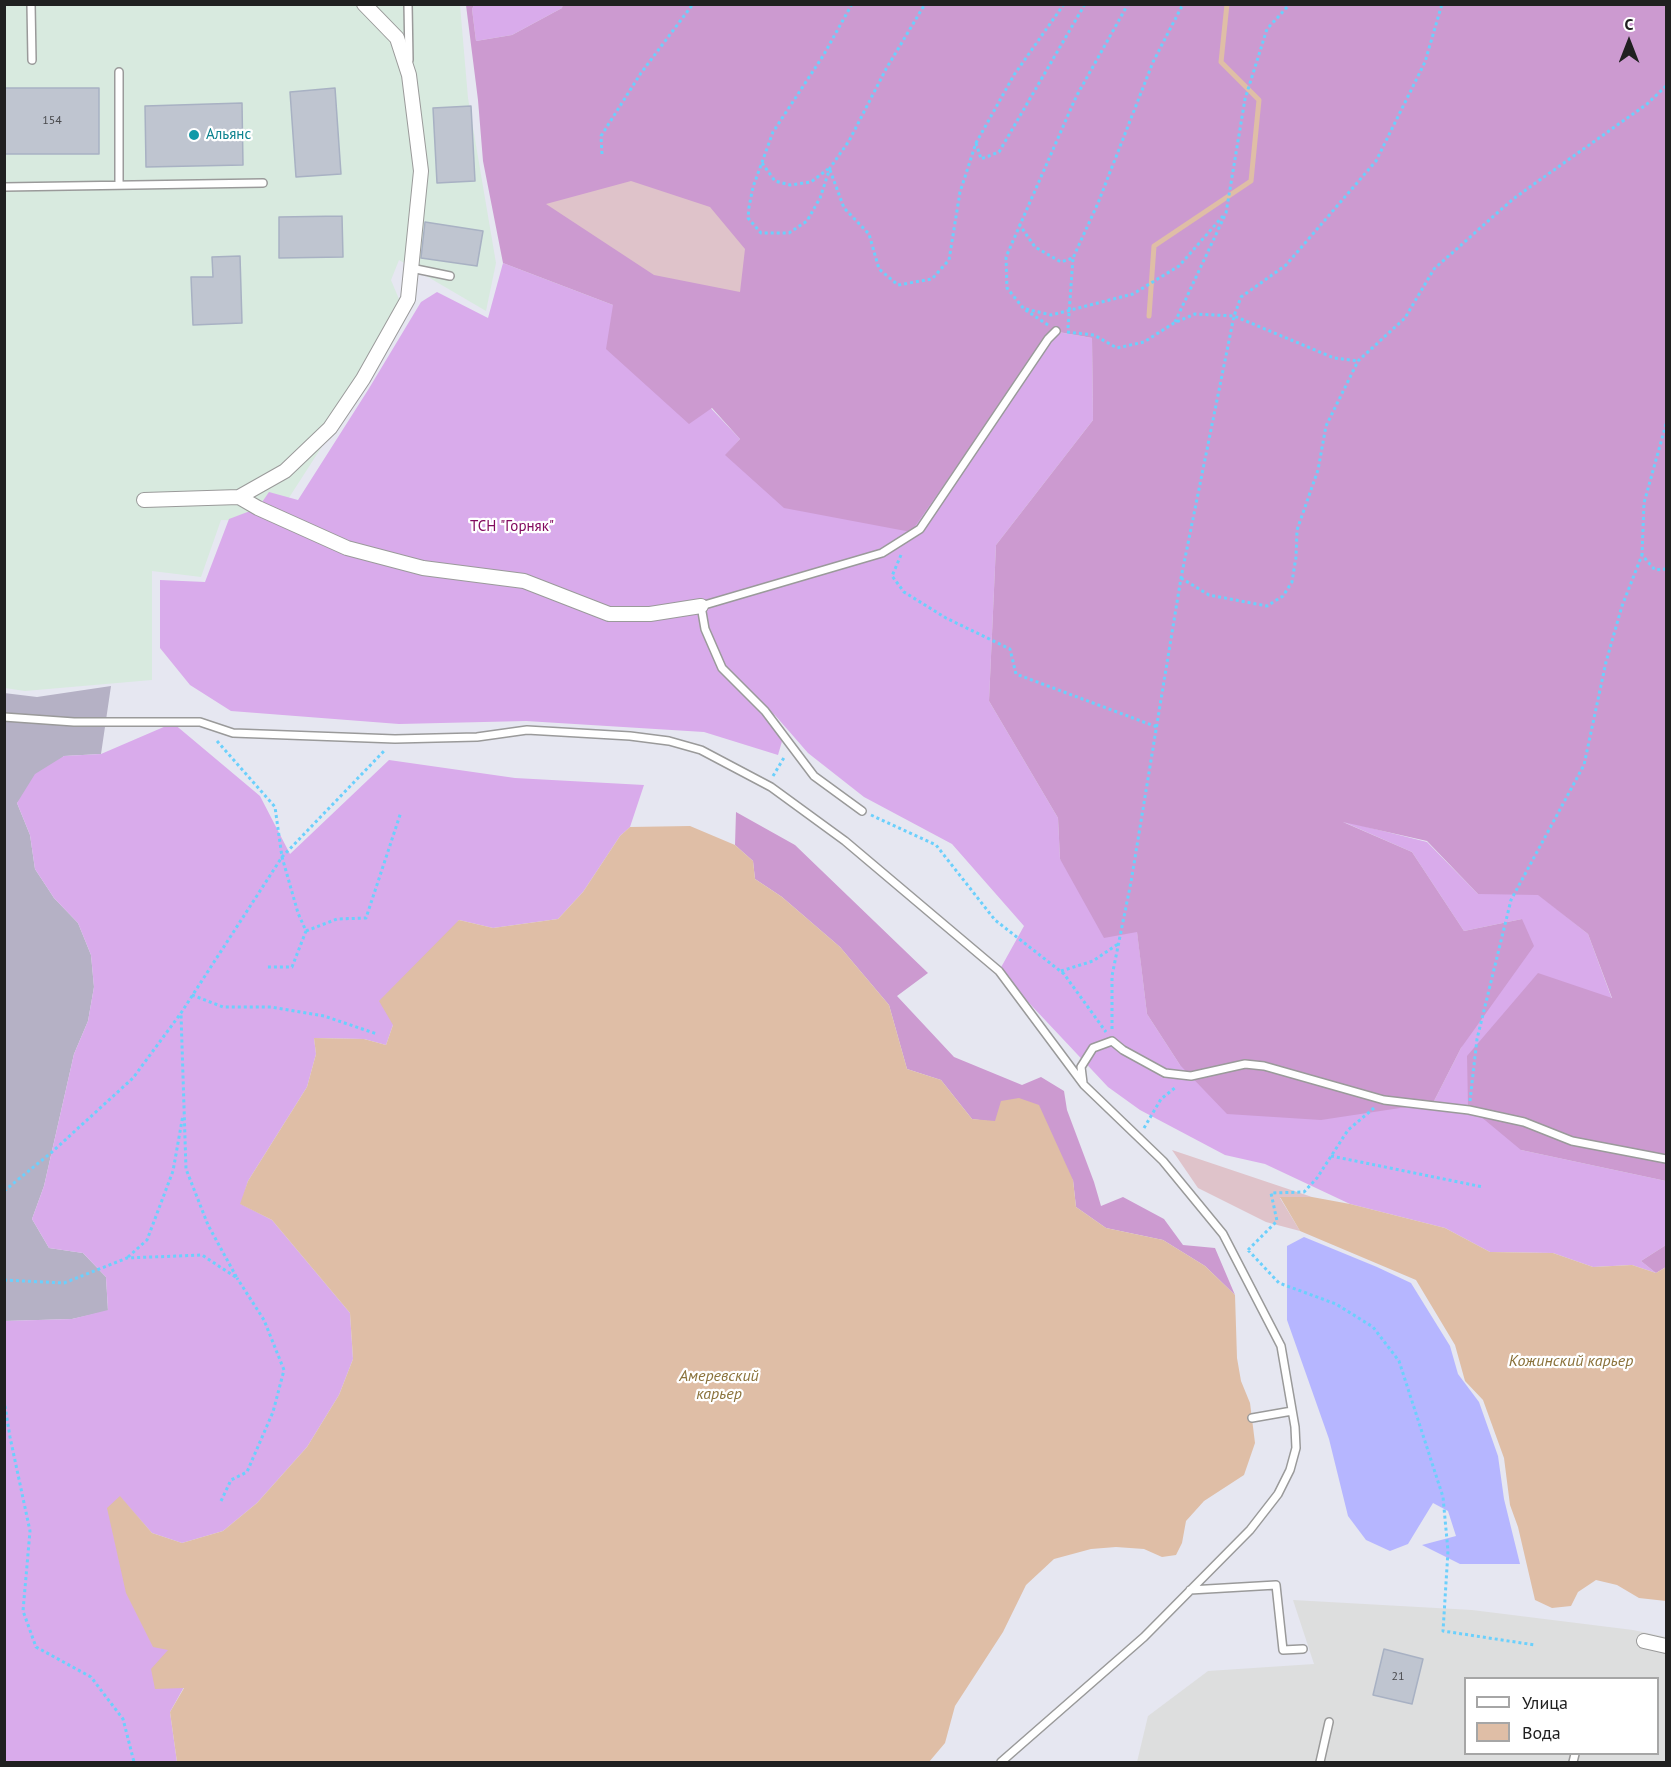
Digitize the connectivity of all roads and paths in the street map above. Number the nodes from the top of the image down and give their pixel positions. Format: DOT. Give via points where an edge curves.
graph roads {
  1 [pos="31,4"];
  2 [pos="364,4"];
  3 [pos="408,4"];
  4 [pos="693,4"];
  5 [pos="852,4"];
  6 [pos="925,4"];
  7 [pos="1064,4"];
  8 [pos="1085,4"];
  9 [pos="1128,4"];
  10 [pos="1184,4"];
  11 [pos="1290,4"];
  12 [pos="1442,4"];
  13 [pos="32,60"];
  14 [pos="119,72"];
  15 [pos="409,75"];
  16 [pos="1666,86"];
  17 [pos="976,143"];
  18 [pos="602,153"];
  19 [pos="762,163"];
  20 [pos="830,168"];
  21 [pos="263,183"];
  22 [pos="119,185"];
  23 [pos="4,187"];
  24 [pos="1226,213"];
  25 [pos="1019,224"];
  26 [pos="1073,258"];
  27 [pos="411,268"];
  28 [pos="450,276"];
  29 [pos="1024,309"];
  30 [pos="1069,310"];
  31 [pos="1234,316"];
  32 [pos="1174,323"];
  33 [pos="1056,331"];
  34 [pos="1068,332"];
  35 [pos="1358,361"];
  36 [pos="1666,424"];
  37 [pos="239,497"];
  38 [pos="144,500"];
  39 [pos="909,536"];
  40 [pos="1642,555"];
  41 [pos="1666,569"];
  42 [pos="1181,578"];
  43 [pos="700,606"];
  44 [pos="4,717"];
  45 [pos="200,722"];
  46 [pos="1157,727"];
  47 [pos="395,739"];
  48 [pos="785,757"];
  49 [pos="772,777"];
  50 [pos="862,811"];
  51 [pos="401,812"];
  52 [pos="282,858"];
  53 [pos="306,931"];
  54 [pos="1119,943"];
  55 [pos="267,967"];
  56 [pos="1060,971"];
  57 [pos="192,994"];
  58 [pos="181,1012"];
  59 [pos="377,1034"];
  60 [pos="1112,1041"];
  61 [pos="1191,1076"];
  62 [pos="1084,1085"];
  63 [pos="1384,1100"];
  64 [pos="184,1108"];
  65 [pos="1469,1110"];
  66 [pos="1138,1137"];
  67 [pos="1331,1156"];
  68 [pos="1666,1159"];
  69 [pos="1483,1187"];
  70 [pos="4,1191"];
  71 [pos="1248,1250"];
  72 [pos="127,1258"];
  73 [pos="1238,1260"];
  74 [pos="237,1278"];
  75 [pos="4,1280"];
  76 [pos="4,1400"];
  77 [pos="1292,1411"];
  78 [pos="1252,1418"];
  79 [pos="221,1501"];
  80 [pos="1190,1590"];
  81 [pos="1644,1641"];
  82 [pos="1535,1645"];
  83 [pos="1666,1646"];
  84 [pos="1303,1649"];
  85 [pos="1329,1722"];
  86 [pos="134,1762"];
  87 [pos="1001,1762"];
  88 [pos="1320,1762"];
  1 -- 13 [label="lane"];
  2 -- 15 [label="street" via="397,38"];
  3 -- 15 [label="lane"];
  4 -- 18 [label="path" via="641,73 601,136"];
  5 -- 19 [label="path" via="773,132"];
  6 -- 20 [label="path"];
  7 -- 17 [label="path" via="1014,75"];
  8 -- 17 [label="path" via="999,152 981,159"];
  9 -- 25 [label="path" via="1076,97"];
  10 -- 26 [label="path" via="1153,62"];
  11 -- 24 [label="path" via="1267,29 1248,89"];
  12 -- 31 [label="path" via="1425,62 1376,161 1286,265 1241,297"];
  14 -- 22 [label="lane"];
  15 -- 27 [label="street" via="421,171"];
  16 -- 35 [label="path" via="1647,104 1513,200 1434,269 1405,318"];
  17 -- 20 [label="path" via="960,192 949,260 932,279 898,285 879,269 869,234 844,208"];
  19 -- 20 [label="path" via="775,181 790,185 811,182"];
  19 -- 20 [label="path" via="748,218 761,233 789,233 807,221"];
  21 -- 22 [label="lane"];
  22 -- 23 [label="lane"];
  24 -- 30 [label="path" via="1179,266 1133,294"];
  24 -- 32 [label="path"];
  25 -- 26 [label="path" via="1035,247 1060,262"];
  25 -- 29 [label="path" via="1006,257 1007,288"];
  26 -- 30 [label="path"];
  27 -- 28 [label="lane"];
  27 -- 37 [label="street" via="408,299 330,428 285,471"];
  29 -- 30 [label="path" via="1051,315"];
  29 -- 33 [label="path"];
  30 -- 34 [label="path"];
  31 -- 32 [label="path" via="1195,314"];
  31 -- 35 [label="path" via="1334,358"];
  31 -- 42 [label="path"];
  32 -- 34 [label="path" via="1144,342 1117,348 1094,335"];
  33 -- 34 [label="path"];
  33 -- 39 [label="lane" via="920,529"];
  35 -- 42 [label="path" via="1326,426 1318,470 1296,530 1292,582 1282,596 1267,606 1209,595"];
  36 -- 40 [label="path" via="1644,502"];
  37 -- 38 [label="street"];
  37 -- 43 [label="street" via="347,548 423,568 524,581 609,614 650,614"];
  39 -- 43 [label="lane" via="882,553"];
  39 -- 46 [label="path" via="892,576 904,592 946,618 1010,649 1016,674"];
  40 -- 41 [label="path" via="1655,570"];
  40 -- 65 [label="path" via="1605,662 1584,765 1511,900 1477,1040"];
  42 -- 46 [label="path"];
  43 -- 50 [label="lane" via="722,668 765,711 814,776"];
  44 -- 45 [label="lane" via="74,722"];
  45 -- 47 [label="lane" via="233,733"];
  45 -- 52 [label="path" via="275,807"];
  46 -- 54 [label="path"];
  47 -- 52 [label="path"];
  47 -- 62 [label="lane" via="477,737 527,730 630,736 701,750 771,787 845,841 999,971"];
  48 -- 49 [label="path"];
  50 -- 56 [label="path" via="936,845 995,920"];
  51 -- 53 [label="path" via="366,918 337,920"];
  52 -- 53 [label="path"];
  52 -- 57 [label="path"];
  53 -- 55 [label="path" via="292,967"];
  54 -- 56 [label="path" via="1093,961"];
  54 -- 60 [label="path" via="1112,976"];
  56 -- 60 [label="path"];
  57 -- 58 [label="path"];
  57 -- 59 [label="path" via="223,1007 271,1007 324,1016"];
  58 -- 64 [label="path"];
  58 -- 70 [label="path" via="133,1078"];
  60 -- 61 [label="lane" via="1165,1073"];
  60 -- 62 [label="lane" via="1093,1048 1081,1067"];
  61 -- 63 [label="lane" via="1245,1064 1264,1066"];
  61 -- 66 [label="path" via="1161,1099"];
  62 -- 66 [label="lane"];
  63 -- 65 [label="lane"];
  63 -- 67 [label="path" via="1348,1130"];
  64 -- 72 [label="path" via="173,1172 147,1240"];
  64 -- 74 [label="path" via="186,1169 208,1225"];
  65 -- 68 [label="lane" via="1524,1122 1572,1141"];
  66 -- 73 [label="lane" via="1223,1234"];
  67 -- 69 [label="path"];
  67 -- 71 [label="path" via="1304,1192 1271,1193 1276,1221"];
  71 -- 73 [label="path"];
  71 -- 82 [label="path" via="1279,1283 1336,1304 1373,1327 1400,1361 1443,1497 1448,1551 1443,1631"];
  72 -- 74 [label="path" via="202,1255"];
  72 -- 75 [label="path" via="64,1283"];
  73 -- 77 [label="lane" via="1281,1346"];
  74 -- 79 [label="path" via="264,1320 284,1370 273,1412 247,1472 231,1480"];
  76 -- 86 [label="path" via="30,1532 23,1611 36,1647 91,1677 123,1719"];
  77 -- 78 [label="lane"];
  77 -- 80 [label="lane" via="1296,1448 1278,1494 1250,1530"];
  80 -- 84 [label="lane" via="1276,1585 1283,1650"];
  80 -- 87 [label="lane" via="1144,1637"];
  81 -- 83 [label="street"];
  85 -- 88 [label="lane"];
}
